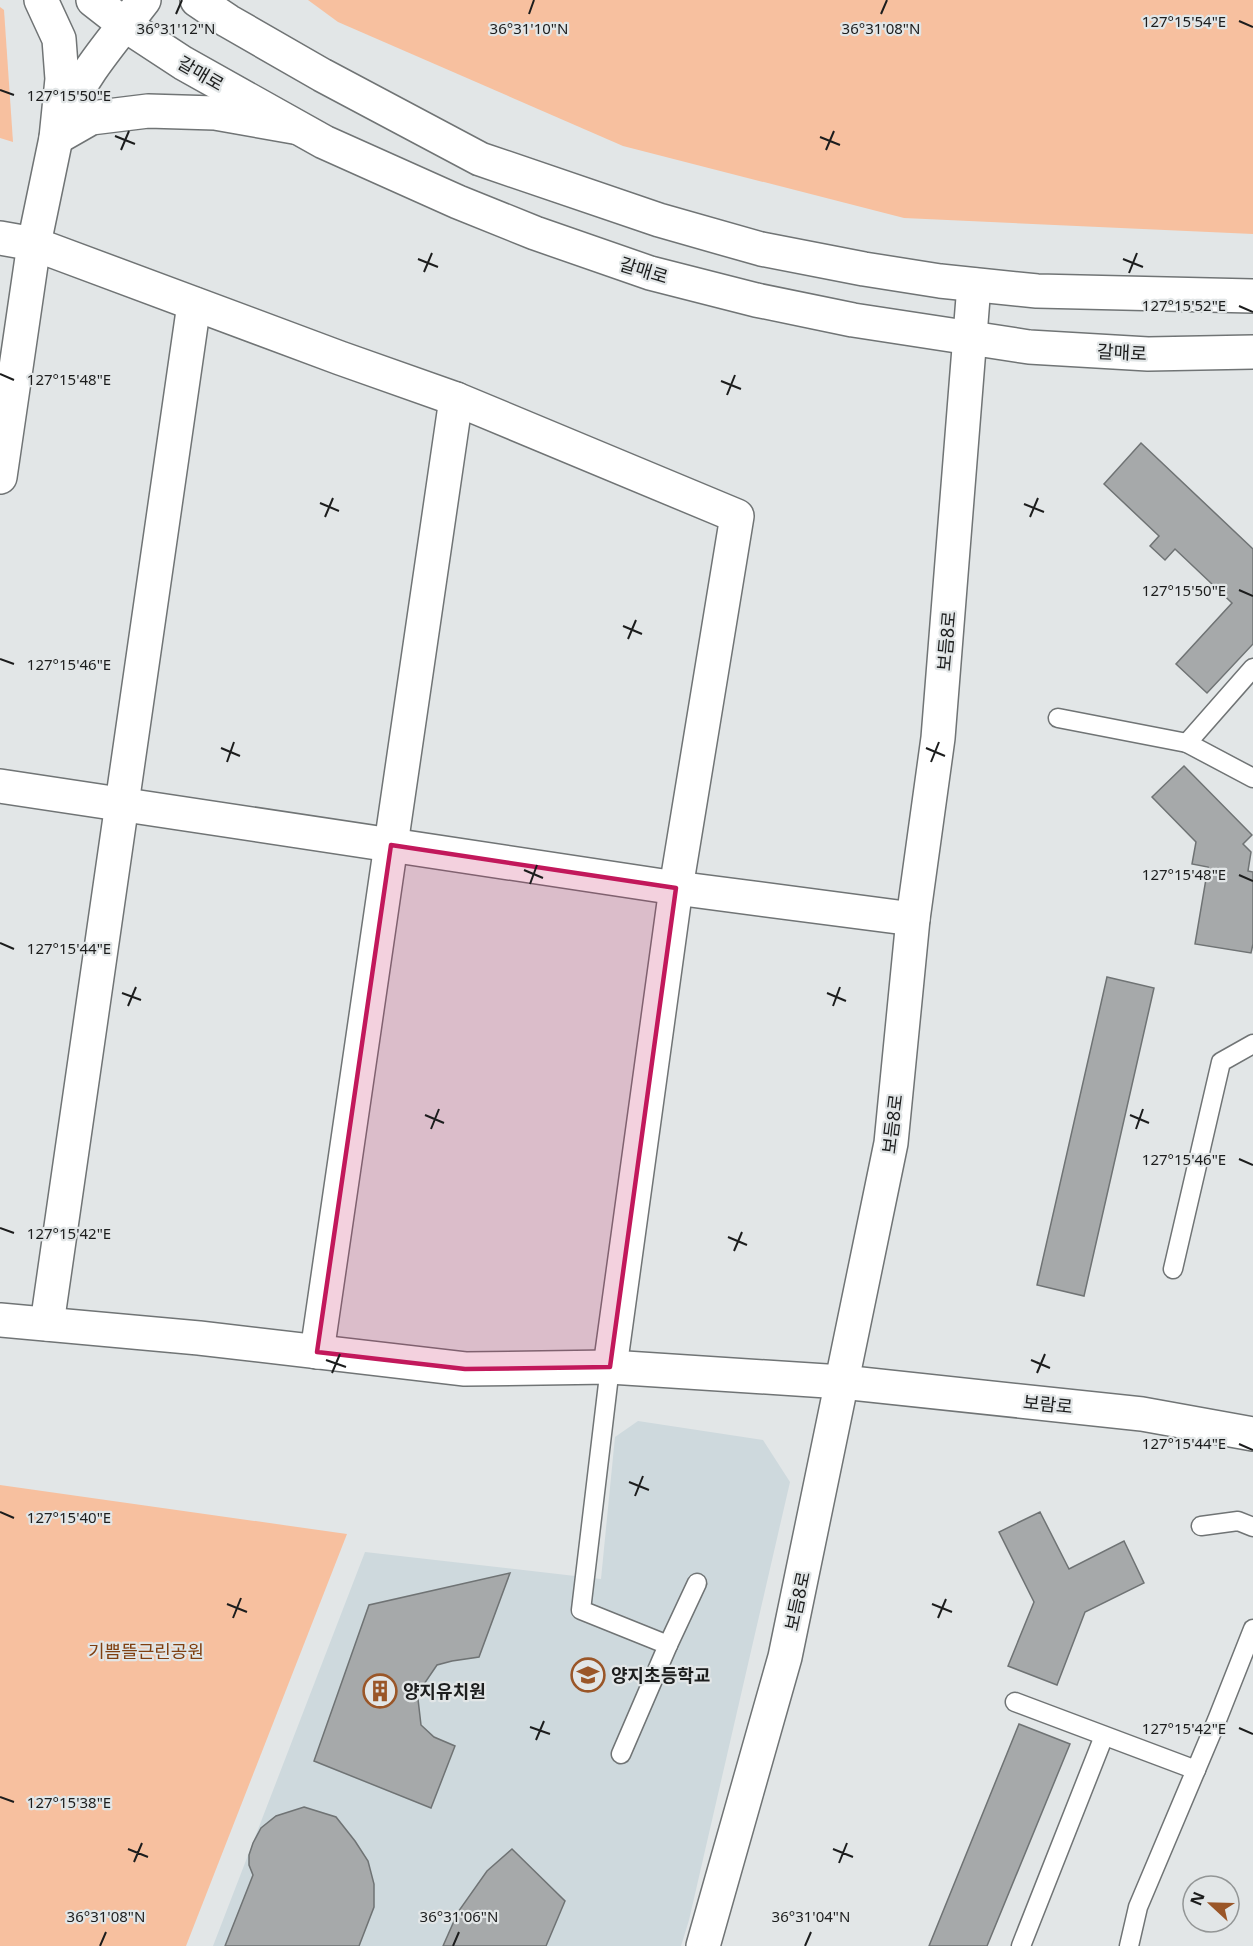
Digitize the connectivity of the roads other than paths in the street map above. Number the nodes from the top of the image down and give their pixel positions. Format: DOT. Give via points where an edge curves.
graph roads {
  1 [pos="41,0"];
  2 [pos="93,0"];
  3 [pos="197,0"];
  4 [pos="134,13"];
  5 [pos="300,128"];
  6 [pos="56,138"];
  7 [pos="0,238"];
  8 [pos="34,244"];
  9 [pos="974,285"];
  10 [pos="1253,296"];
  11 [pos="194,304"];
  12 [pos="970,339"];
  13 [pos="1253,352"];
  14 [pos="456,399"];
  15 [pos="0,477"];
  16 [pos="1253,668"];
  17 [pos="1058,718"];
  18 [pos="1187,743"];
  19 [pos="1253,778"];
  20 [pos="0,786"];
  21 [pos="122,804"];
  22 [pos="391,845"];
  23 [pos="676,888"];
  24 [pos="913,919"];
  25 [pos="1253,1044"];
  26 [pos="1173,1269"];
  27 [pos="0,1320"];
  28 [pos="47,1324"];
  29 [pos="317,1352"];
  30 [pos="610,1367"];
  31 [pos="842,1382"];
  32 [pos="1253,1434"];
  33 [pos="1202,1526"];
  34 [pos="1253,1527"];
  35 [pos="697,1583"];
  36 [pos="1253,1629"];
  37 [pos="668,1646"];
  38 [pos="1015,1702"];
  39 [pos="1104,1736"];
  40 [pos="621,1754"];
  41 [pos="1196,1770"];
  42 [pos="703,1946"];
  43 [pos="1021,1946"];
  44 [pos="1129,1946"];
  1 -- 6 [label="street" via="59,39 62,79"];
  2 -- 4 [label="street, 갈매로"];
  3 -- 9 [label="street" via="322,75 490,162 659,220 761,249"];
  4 -- 5 [label="street, 갈매로" via="183,63"];
  4 -- 6 [label="street" via="71,101"];
  5 -- 6 [label="street" via="215,113 148,111 90,118"];
  5 -- 12 [label="street, 갈매로" via="458,202 650,273 777,305"];
  6 -- 8 [label="street"];
  7 -- 8 [label="street"];
  8 -- 11 [label="street"];
  8 -- 15 [label="street"];
  9 -- 10 [label="street" via="1037,291"];
  9 -- 12 [label="street, 보듬8로"];
  11 -- 14 [label="street"];
  11 -- 21 [label="street"];
  12 -- 13 [label="street, 갈매로" via="1029,347 1148,354"];
  12 -- 24 [label="street, 보듬8로" via="938,738"];
  14 -- 22 [label="street"];
  14 -- 23 [label="street" via="737,516"];
  16 -- 18 [label="lane"];
  17 -- 18 [label="lane"];
  18 -- 19 [label="lane"];
  20 -- 21 [label="street"];
  21 -- 22 [label="street"];
  21 -- 28 [label="street"];
  22 -- 23 [label="street"];
  22 -- 29 [label="street"];
  23 -- 24 [label="street"];
  23 -- 30 [label="street"];
  24 -- 31 [label="street, 보듬8로" via="891,1143"];
  25 -- 26 [label="lane" via="1221,1062"];
  27 -- 28 [label="street, 보람로"];
  28 -- 29 [label="street, 보람로"];
  29 -- 30 [label="street, 보람로" via="465,1369"];
  30 -- 31 [label="street, 보람로"];
  30 -- 37 [label="lane" via="581,1610"];
  31 -- 32 [label="street, 보람로" via="1142,1414"];
  31 -- 42 [label="street, 보듬8로" via="785,1656"];
  33 -- 34 [label="lane" via="1238,1521"];
  35 -- 37 [label="lane"];
  36 -- 41 [label="lane"];
  37 -- 40 [label="lane"];
  38 -- 39 [label="lane"];
  39 -- 41 [label="lane"];
  39 -- 43 [label="lane"];
  41 -- 44 [label="lane" via="1138,1907"];
}
